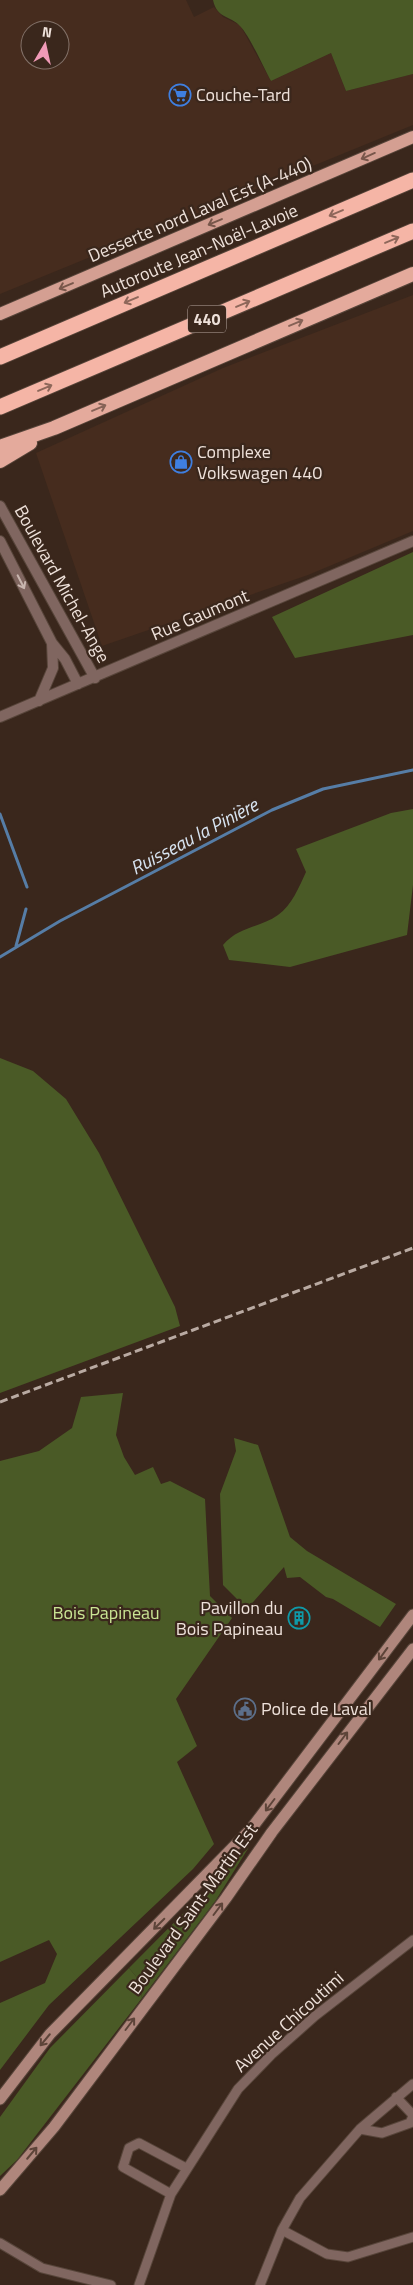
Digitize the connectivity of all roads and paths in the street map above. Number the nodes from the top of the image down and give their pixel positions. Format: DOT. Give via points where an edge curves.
graph roads {
  1 [pos="413,137"];
  2 [pos="413,180"];
  3 [pos="413,231"];
  4 [pos="413,274"];
  5 [pos="0,314"];
  6 [pos="0,357"];
  7 [pos="0,408"];
  8 [pos="54,428"];
  9 [pos="0,448"];
  10 [pos="0,461"];
  11 [pos="0,506"];
  12 [pos="0,541"];
  13 [pos="413,541"];
  14 [pos="52,643"];
  15 [pos="95,678"];
  16 [pos="78,684"];
  17 [pos="39,701"];
  18 [pos="0,717"];
  19 [pos="413,1615"];
  20 [pos="413,1649"];
  21 [pos="353,1694"];
  22 [pos="374,1700"];
  23 [pos="299,1766"];
  24 [pos="313,1777"];
  25 [pos="413,1940"];
  26 [pos="413,2084"];
  27 [pos="396,2097"];
  28 [pos="0,2099"];
  29 [pos="413,2116"];
  30 [pos="360,2129"];
  31 [pos="186,2168"];
  32 [pos="0,2190"];
  33 [pos="171,2194"];
  34 [pos="282,2230"];
  35 [pos="413,2237"];
  36 [pos="0,2243"];
  37 [pos="111,2285"];
  38 [pos="139,2285"];
  39 [pos="260,2285"];
  1 -- 5 [label="main road, Desserte nord Laval Est (A-440), one-way"];
  2 -- 6 [label="highway, Autoroute Jean-Noël-Lavoie, one-way"];
  7 -- 3 [label="highway, 440, one-way"];
  8 -- 4 [label="highway, one-way"];
  8 -- 9 [label="highway"];
  8 -- 10 [label="highway"];
  11 -- 15 [label="street, Boulevard Michel-Ange"];
  12 -- 14 [label="street, Boulevard Michel-Ange, one-way"];
  13 -- 15 [label="street, Rue Gaumont"];
  14 -- 16 [label="street, Boulevard Michel-Ange"];
  14 -- 17 [label="street" via="53,668"];
  15 -- 16 [label="street, Rue Gaumont"];
  16 -- 17 [label="street, Rue Gaumont"];
  17 -- 18 [label="street, Rue Gaumont"];
  19 -- 21 [label="main road, Boulevard Saint-Martin Est, one-way"];
  20 -- 22 [label="main road, Boulevard Saint-Martin Est"];
  21 -- 22 [label="main road"];
  21 -- 23 [label="main road, Boulevard Saint-Martin Est"];
  24 -- 22 [label="main road, Boulevard Saint-Martin Est, one-way"];
  23 -- 24 [label="main road"];
  23 -- 28 [label="main road, Boulevard Saint-Martin Est, one-way" via="231,1852 59,2025"];
  32 -- 24 [label="main road, Boulevard Saint-Martin Est, one-way" via="54,2127"];
  25 -- 31 [label="street, Avenue Chicoutimi" via="315,2016 271,2055 238,2089"];
  26 -- 27 [label="street"];
  27 -- 29 [label="street"];
  27 -- 30 [label="street"];
  29 -- 30 [label="street" via="410,2123 382,2133"];
  30 -- 34 [label="street" via="300,2198"];
  31 -- 33 [label="street, Avenue Chicoutimi"];
  31 -- 33 [label="street" via="139,2143 129,2148 123,2167"];
  33 -- 38 [label="street, Avenue Chicoutimi"];
  34 -- 35 [label="street" via="327,2254 348,2257"];
  34 -- 39 [label="street"];
  36 -- 37 [label="street" via="42,2268"];
}
